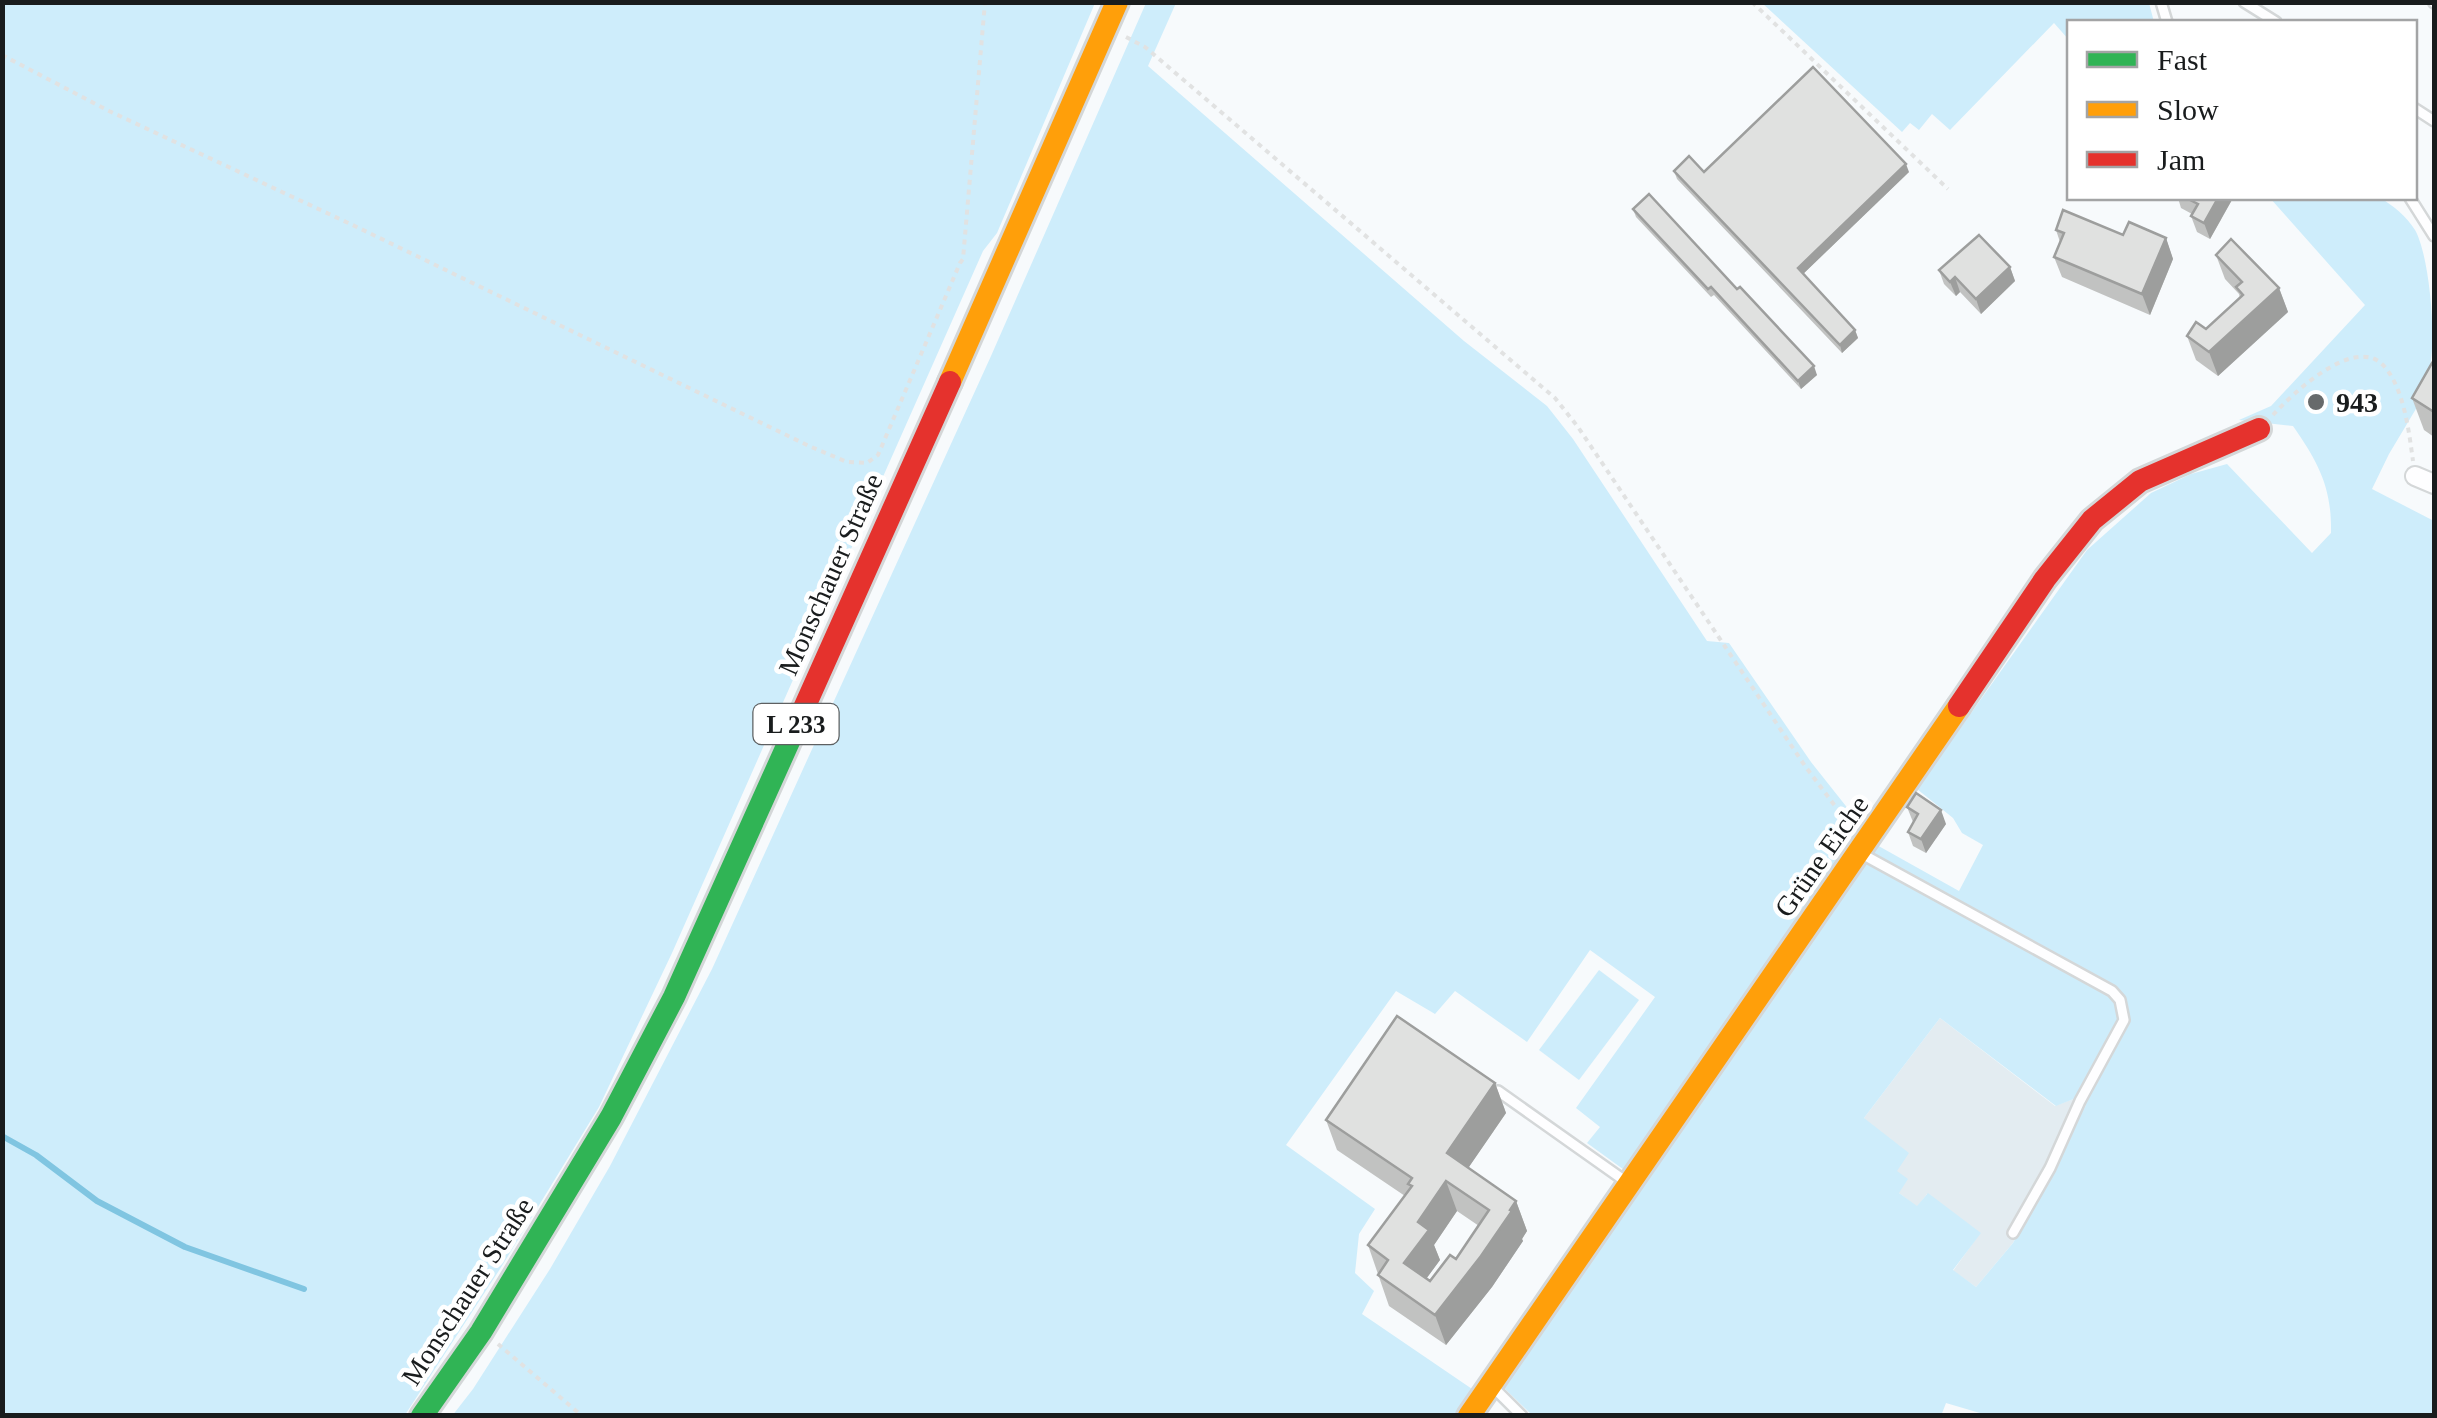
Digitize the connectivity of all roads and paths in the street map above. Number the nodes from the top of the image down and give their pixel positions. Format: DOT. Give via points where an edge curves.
graph roads {
  1 [pos="985,2"];
  2 [pos="1116,2"];
  3 [pos="1752,2"];
  4 [pos="2244,2"];
  5 [pos="2273,20"];
  6 [pos="1126,37"];
  7 [pos="2,55"];
  8 [pos="1948,189"];
  9 [pos="2411,200"];
  10 [pos="2434,236"];
  11 [pos="2259,430"];
  12 [pos="2415,476"];
  13 [pos="2434,484"];
  14 [pos="1866,844"];
  15 [pos="1498,1090"];
  16 [pos="1630,1184"];
  17 [pos="2013,1234"];
  18 [pos="480,1332"];
  19 [pos="1491,1385"];
  20 [pos="422,1416"];
  21 [pos="582,1416"];
  22 [pos="1470,1416"];
  23 [pos="1522,1416"];
  1 -- 7 [label="path" via="964,259 878,456 867,464 809,446"];
  2 -- 18 [label="main road, Monschauer Straße / L 233" via="674,997 611,1117"];
  3 -- 8 [label="path"];
  4 -- 5 [label="lane"];
  6 -- 14 [label="path" via="1555,398 1805,766"];
  9 -- 10 [label="lane"];
  11 -- 12 [label="path" via="2314,379 2348,357 2362,356 2381,362 2394,382"];
  11 -- 14 [label="main road, Grüne Eiche" via="2140,481 2092,520"];
  12 -- 13 [label="street"];
  14 -- 16 [label="main road, Grüne Eiche"];
  14 -- 17 [label="lane" via="2120,1000 2124,1020"];
  15 -- 16 [label="lane"];
  16 -- 19 [label="main road, Grüne Eiche"];
  18 -- 20 [label="main road, Monschauer Straße / L 233"];
  18 -- 21 [label="path"];
  19 -- 22 [label="main road, Grüne Eiche"];
  19 -- 23 [label="lane"];
}
